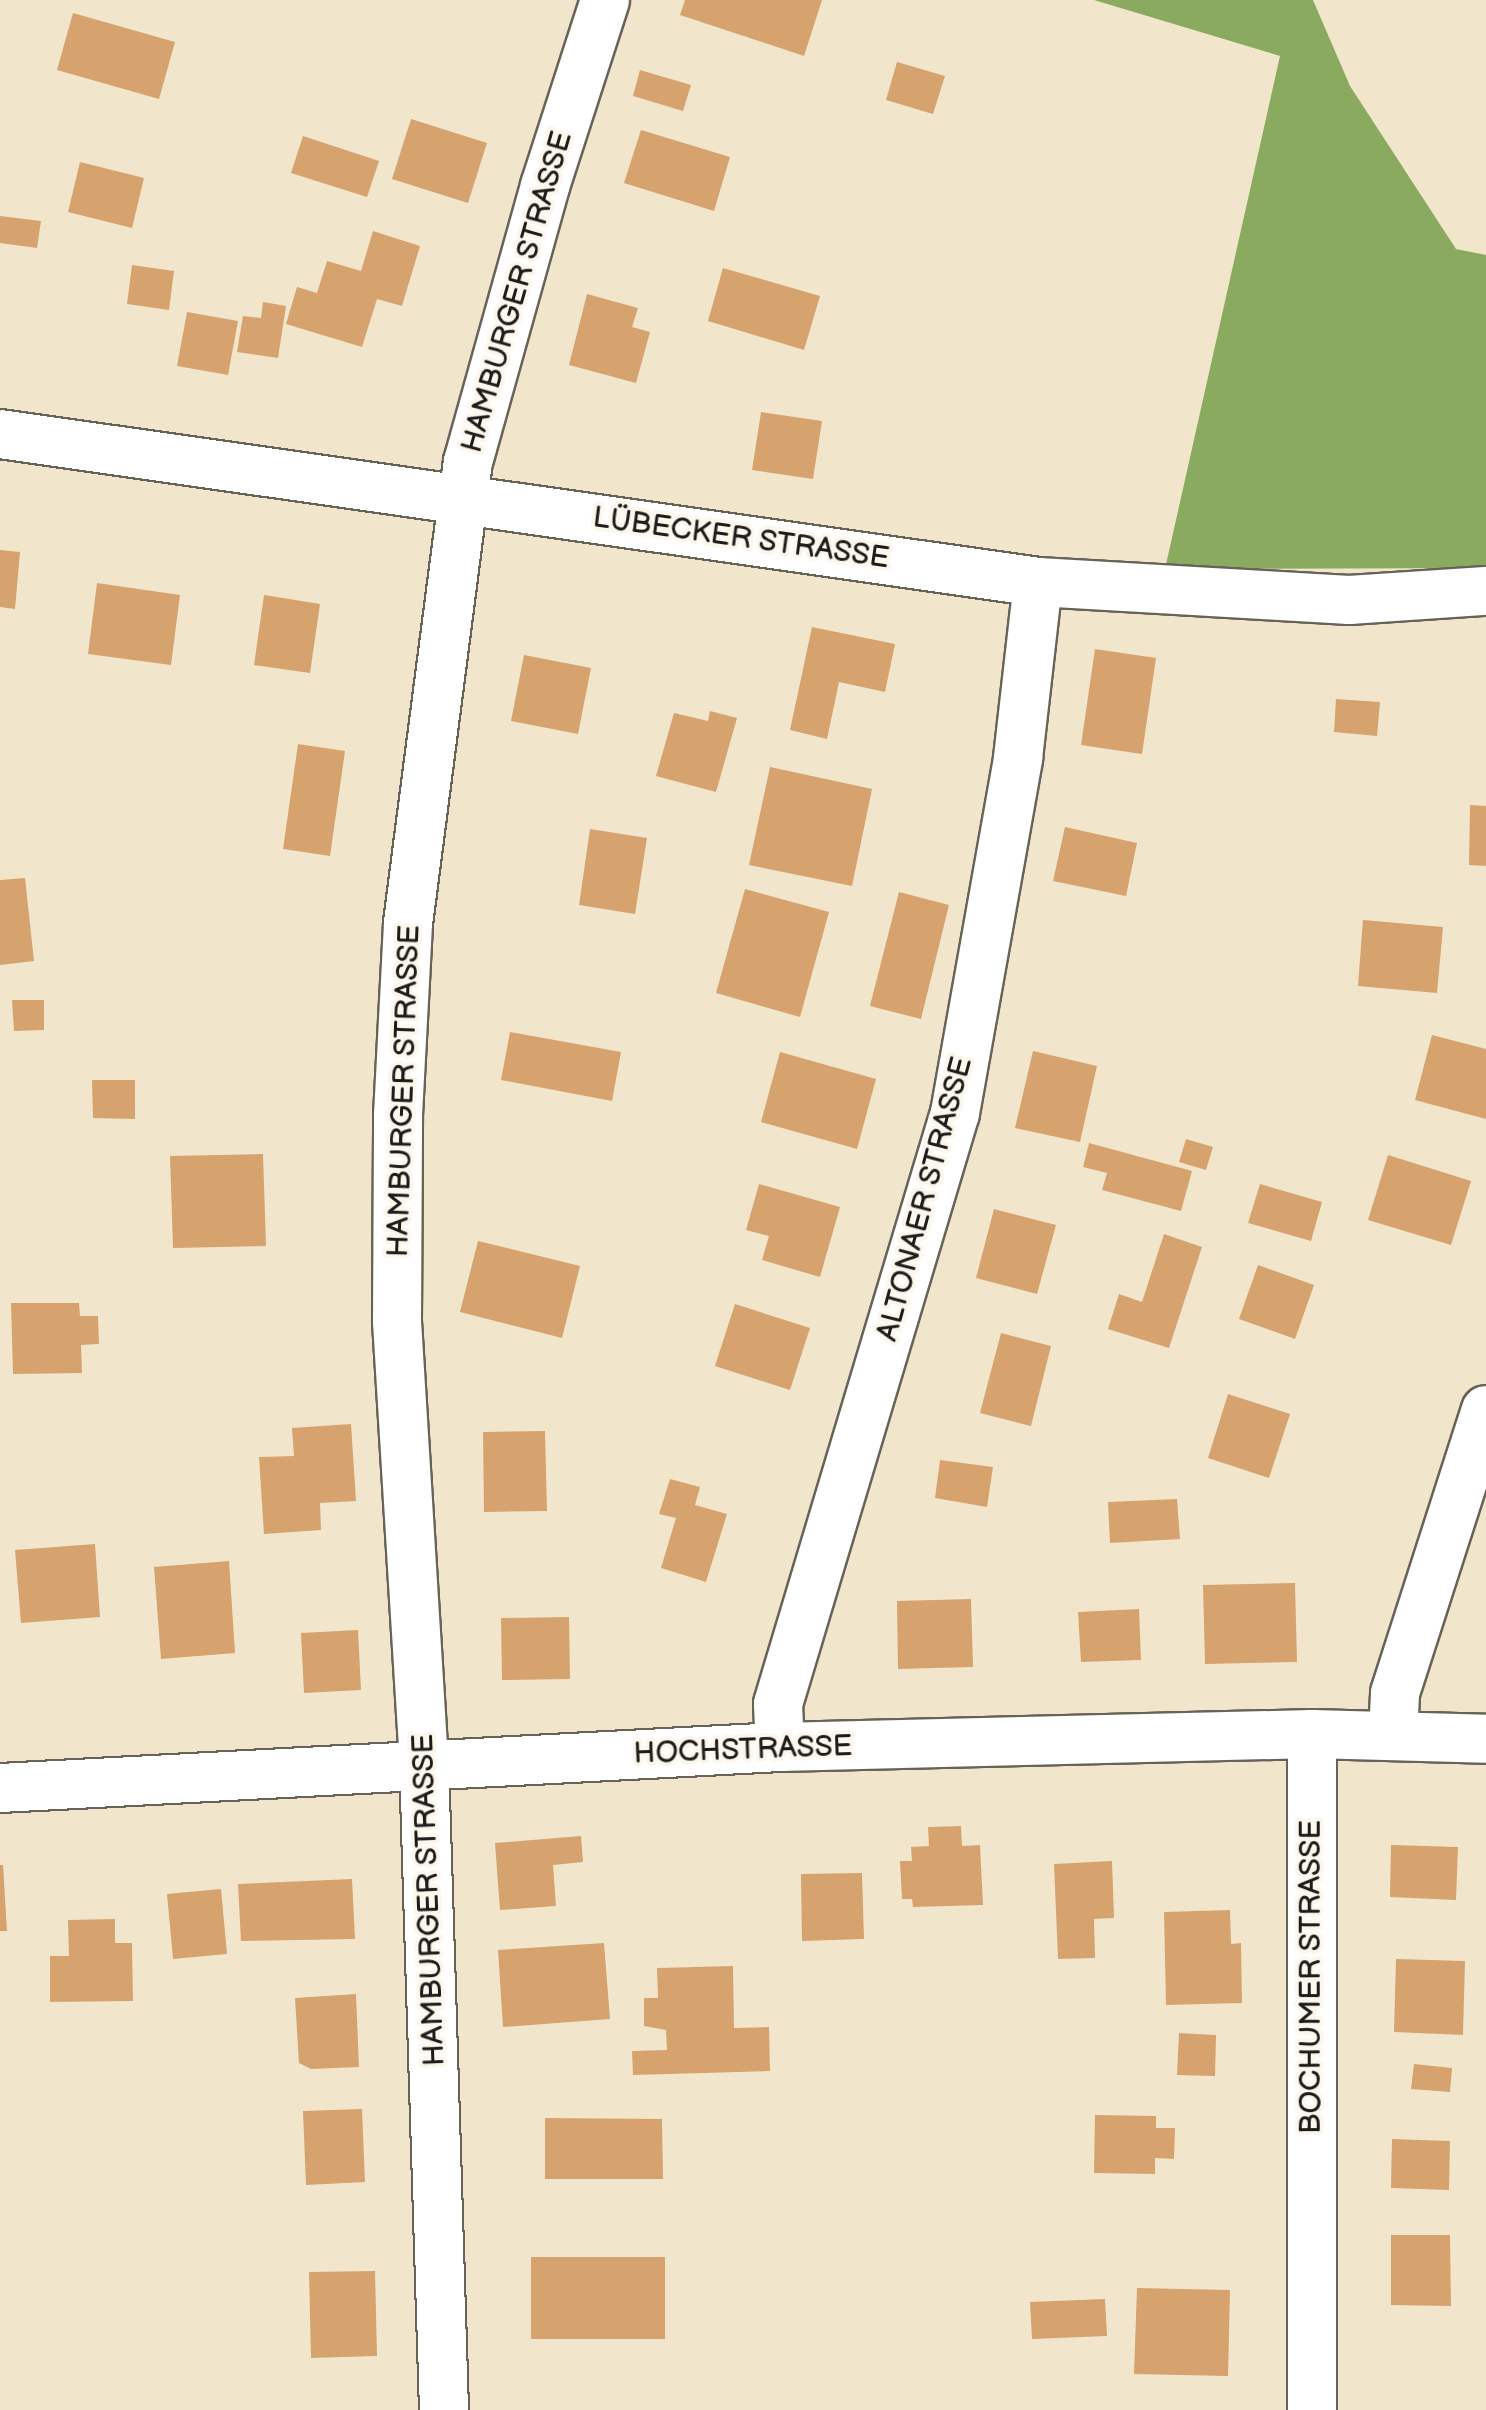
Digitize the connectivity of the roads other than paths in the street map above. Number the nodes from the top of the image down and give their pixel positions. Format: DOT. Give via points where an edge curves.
graph roads {
  1 [pos="605,0"];
  2 [pos="0,434"];
  3 [pos="462,496"];
  4 [pos="1038,582"];
  5 [pos="1486,591"];
  6 [pos="1486,1410"];
  7 [pos="1312,1734"];
  8 [pos="1393,1736"];
  9 [pos="1486,1739"];
  10 [pos="780,1747"];
  11 [pos="424,1764"];
  12 [pos="0,1788"];
  13 [pos="444,2410"];
  14 [pos="1312,2410"];
  1 -- 3 [label="street, HAMBURGER STRASSE" via="545,186"];
  2 -- 3 [label="street, LÜBECKER STRASSE"];
  3 -- 4 [label="street, LÜBECKER STRASSE"];
  3 -- 11 [label="street, HAMBURGER STRASSE" via="408,922 398,1115 398,1321"];
  4 -- 5 [label="street, LÜBECKER STRASSE" via="1350,600"];
  4 -- 10 [label="street, ALTONAER STRASSE" via="1018,758 955,1113 778,1704"];
  6 -- 8 [label="street" via="1395,1692"];
  7 -- 8 [label="street, HOCHSTRASSE"];
  7 -- 10 [label="street, HOCHSTRASSE"];
  7 -- 14 [label="street, BOCHUMER STRASSE"];
  8 -- 9 [label="street, HOCHSTRASSE"];
  10 -- 11 [label="street, HOCHSTRASSE"];
  11 -- 12 [label="street, HOCHSTRASSE"];
  11 -- 13 [label="street, HAMBURGER STRASSE"];
}
